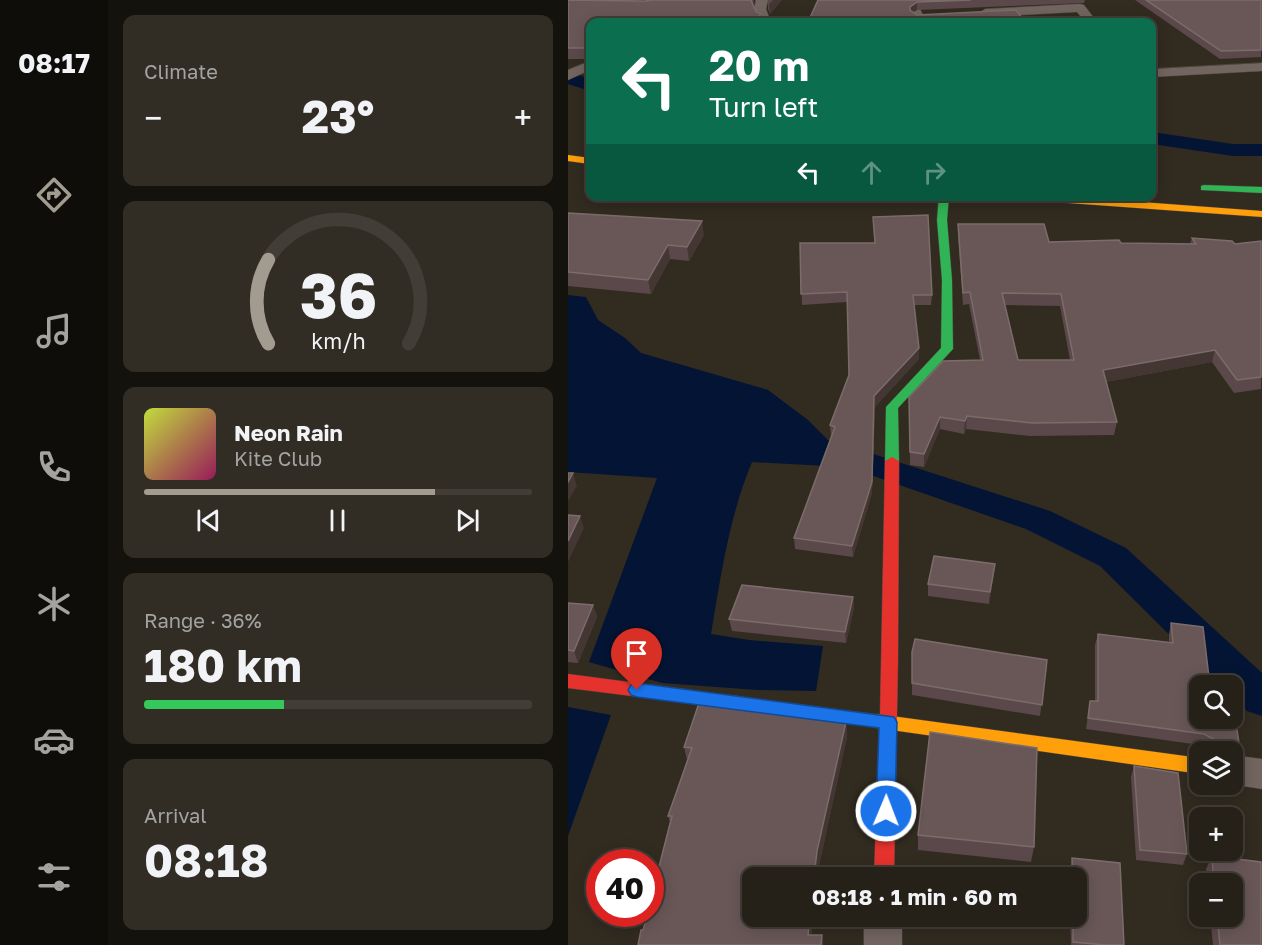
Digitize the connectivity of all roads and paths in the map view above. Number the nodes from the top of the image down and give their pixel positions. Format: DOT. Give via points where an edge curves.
graph roads {
  1 [pos="762,0"];
  2 [pos="910,0"];
  3 [pos="975,14"];
  4 [pos="763,18"];
  5 [pos="922,18"];
  6 [pos="1088,18"];
  7 [pos="586,67"];
  8 [pos="1261,67"];
  9 [pos="1156,73"];
  10 [pos="571,75"];
  11 [pos="568,158"];
  12 [pos="586,160"];
  13 [pos="1184,187"];
  14 [pos="1261,190"];
  15 [pos="944,201"];
  16 [pos="1083,201"];
  17 [pos="1261,214"];
  18 [pos="568,681"];
  19 [pos="888,722"];
  20 [pos="1189,764"];
  21 [pos="1243,772"];
  22 [pos="1261,774"];
  23 [pos="884,867"];
  24 [pos="883,927"];
  25 [pos="883,945"];
  1 -- 4 [label="street"];
  2 -- 5 [label="street"];
  3 -- 6 [label="street" via="1080,8"];
  7 -- 10 [label="street"];
  8 -- 9 [label="street"];
  11 -- 12 [label="main road"];
  13 -- 14 [label="main road"];
  15 -- 19 [label="main road" via="947,349 892,407"];
  16 -- 17 [label="main road"];
  18 -- 19 [label="main road"];
  19 -- 20 [label="main road"];
  19 -- 23 [label="main road"];
  21 -- 22 [label="street"];
  24 -- 25 [label="street"];
}
